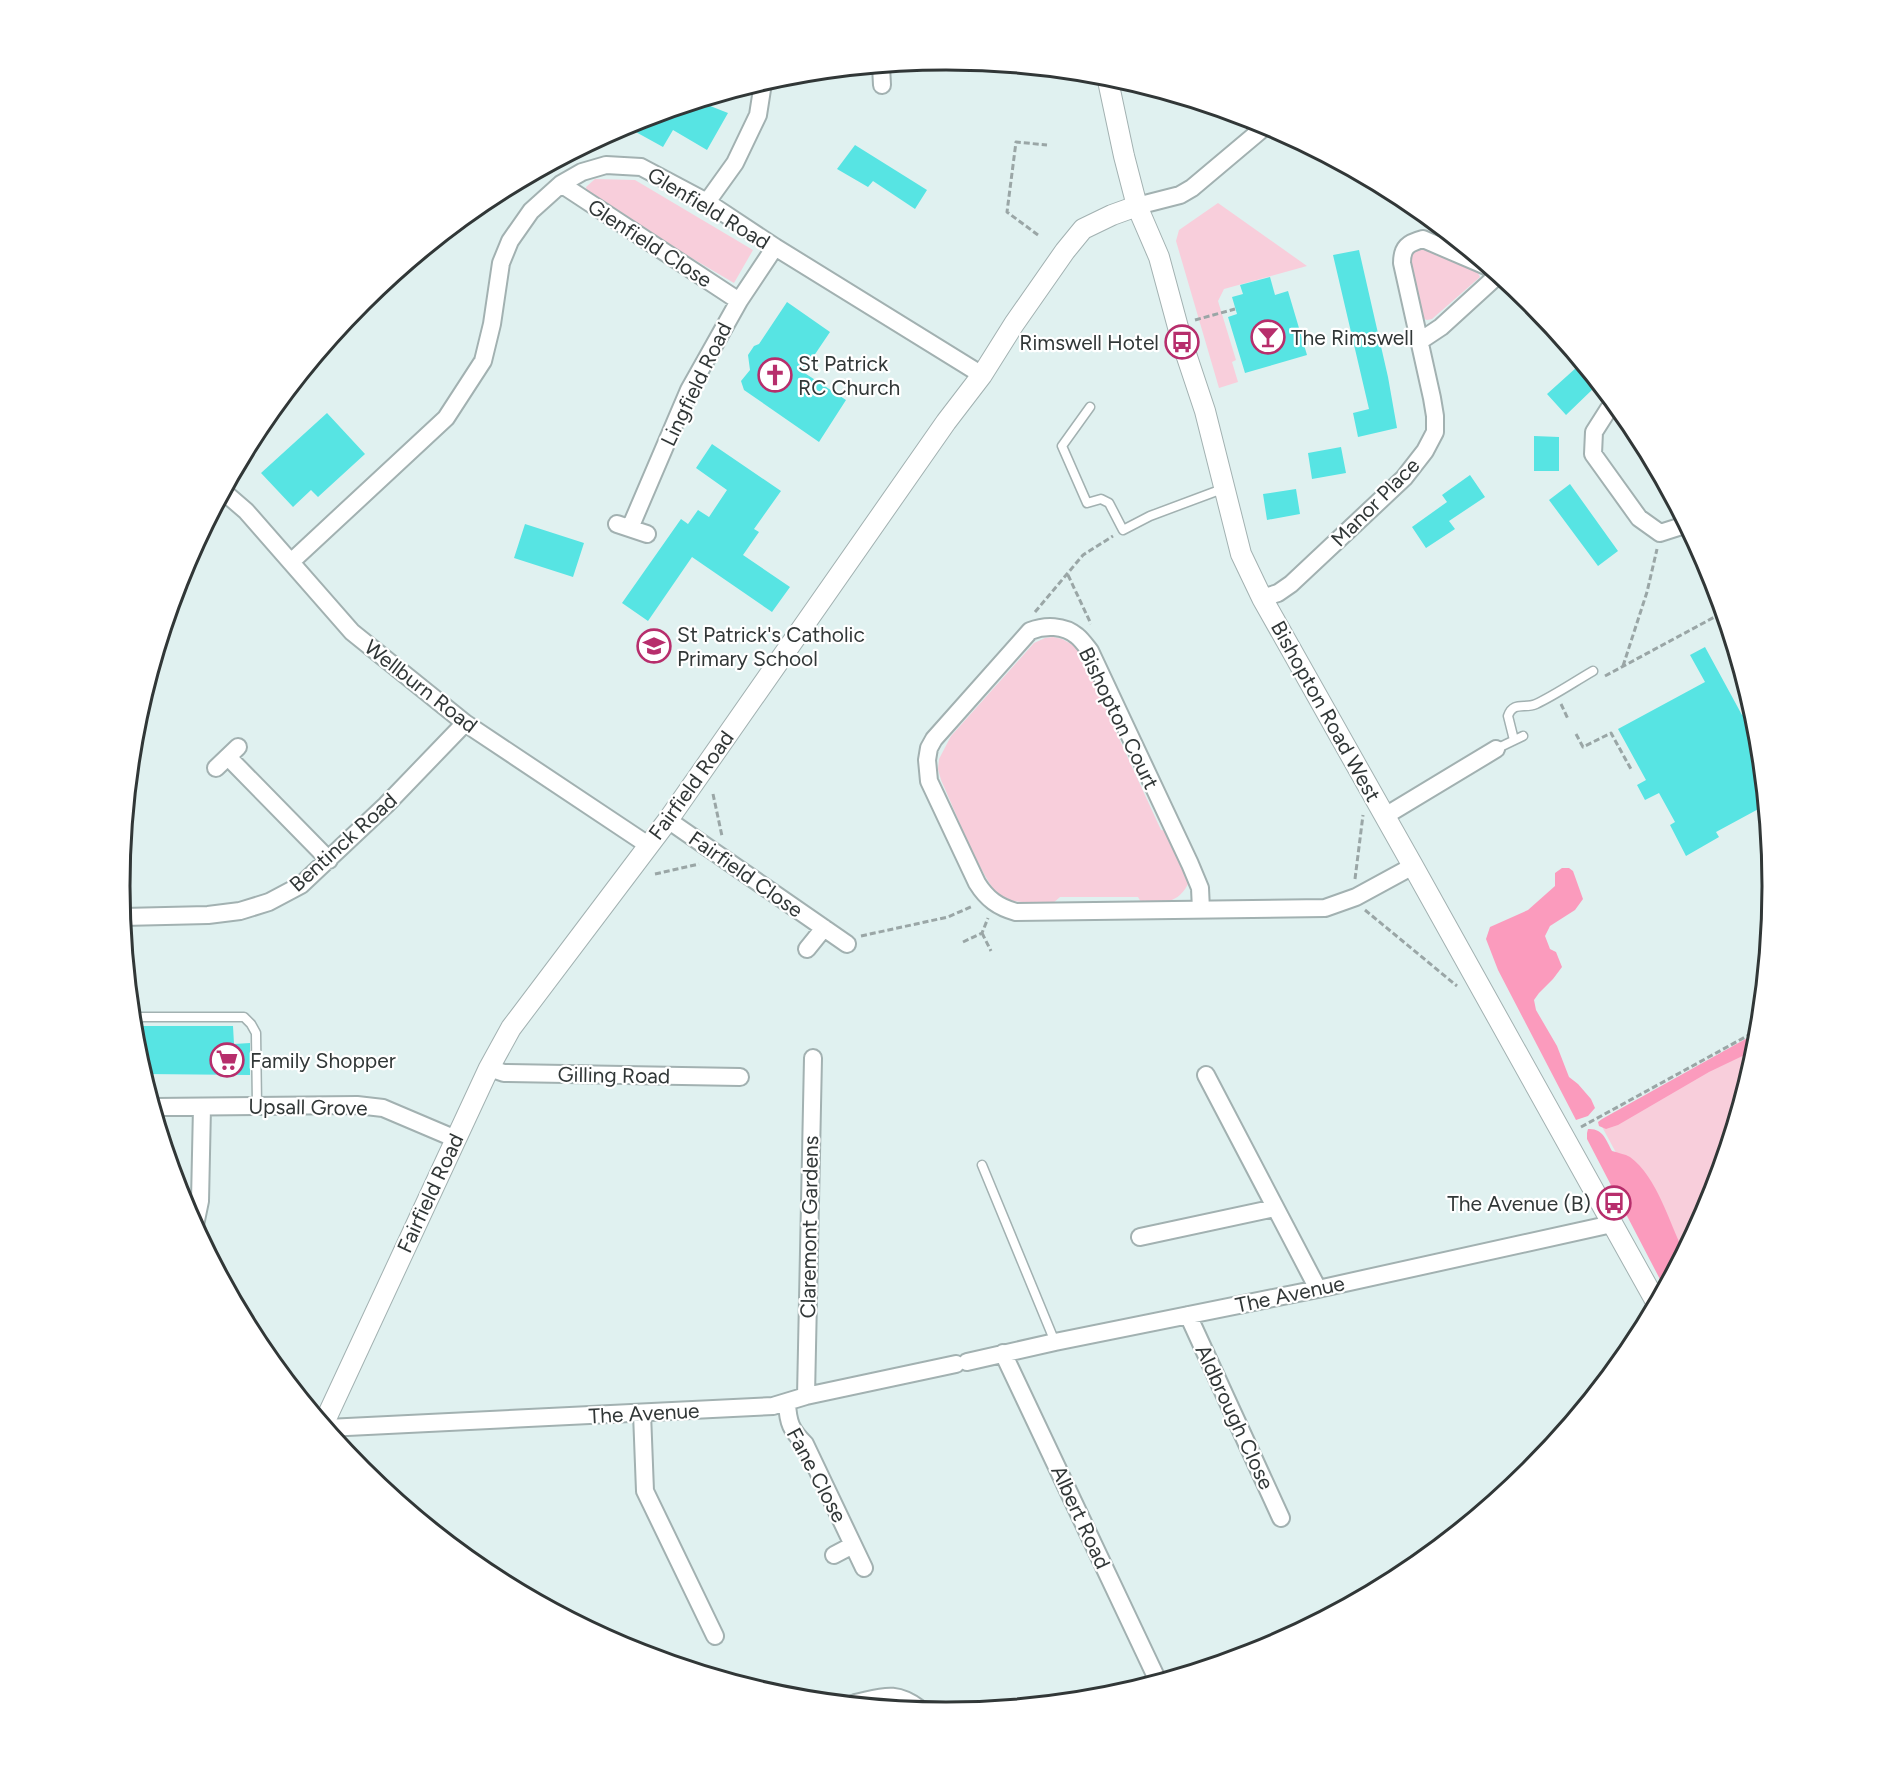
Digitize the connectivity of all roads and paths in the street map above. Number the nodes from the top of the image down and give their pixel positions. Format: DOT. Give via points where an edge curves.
graph roads {
  1 [pos="881,73"];
  2 [pos="882,84"];
  3 [pos="1109,87"];
  4 [pos="762,92"];
  5 [pos="1258,133"];
  6 [pos="1047,145"];
  7 [pos="561,184"];
  8 [pos="707,202"];
  9 [pos="1137,206"];
  10 [pos="1038,235"];
  11 [pos="775,247"];
  12 [pos="1463,256"];
  13 [pos="1492,280"];
  14 [pos="739,301"];
  15 [pos="1235,309"];
  16 [pos="1195,320"];
  17 [pos="1420,341"];
  18 [pos="982,375"];
  19 [pos="1090,407"];
  20 [pos="1608,410"];
  21 [pos="1225,488"];
  22 [pos="230,497"];
  23 [pos="1678,527"];
  24 [pos="1123,530"];
  25 [pos="1661,532"];
  26 [pos="647,534"];
  27 [pos="291,562"];
  28 [pos="1068,575"];
  29 [pos="1262,598"];
  30 [pos="1033,614"];
  31 [pos="1715,617"];
  32 [pos="1092,627"];
  33 [pos="1623,666"];
  34 [pos="1593,671"];
  35 [pos="1605,676"];
  36 [pos="1560,702"];
  37 [pos="1568,719"];
  38 [pos="465,723"];
  39 [pos="1576,734"];
  40 [pos="1523,736"];
  41 [pos="1514,740"];
  42 [pos="1496,749"];
  43 [pos="227,758"];
  44 [pos="1632,771"];
  45 [pos="713,794"];
  46 [pos="1363,814"];
  47 [pos="1385,816"];
  48 [pos="668,820"];
  49 [pos="722,836"];
  50 [pos="648,845"];
  51 [pos="329,860"];
  52 [pos="701,863"];
  53 [pos="1413,866"];
  54 [pos="655,874"];
  55 [pos="1352,898"];
  56 [pos="990,904"];
  57 [pos="1201,910"];
  58 [pos="131,916"];
  59 [pos="824,928"];
  60 [pos="982,933"];
  61 [pos="963,942"];
  62 [pos="847,944"];
  63 [pos="807,949"];
  64 [pos="991,951"];
  65 [pos="1463,992"];
  66 [pos="141,1017"];
  67 [pos="1748,1036"];
  68 [pos="813,1058"];
  69 [pos="489,1068"];
  70 [pos="1206,1075"];
  71 [pos="740,1077"];
  72 [pos="257,1106"];
  73 [pos="161,1107"];
  74 [pos="202,1107"];
  75 [pos="1564,1136"];
  76 [pos="456,1139"];
  77 [pos="982,1165"];
  78 [pos="1275,1208"];
  79 [pos="198,1210"];
  80 [pos="1612,1224"];
  81 [pos="1140,1237"];
  82 [pos="1318,1289"];
  83 [pos="1652,1294"];
  84 [pos="1188,1315"];
  85 [pos="1055,1342"];
  86 [pos="1003,1353"];
  87 [pos="806,1396"];
  88 [pos="787,1403"];
  89 [pos="642,1413"];
  90 [pos="327,1417"];
  91 [pos="336,1428"];
  92 [pos="1281,1518"];
  93 [pos="853,1545"];
  94 [pos="834,1554"];
  95 [pos="864,1568"];
  96 [pos="715,1636"];
  97 [pos="1155,1674"];
  98 [pos="876,1698"];
  99 [pos="909,1701"];
  1 -- 2 [label="street"];
  3 -- 9 [label="street, Bishopton Road West"];
  4 -- 8 [label="street" via="758,115 735,164"];
  5 -- 9 [label="street" via="1192,188"];
  6 -- 10 [label="path" via="1016,142 1007,212"];
  7 -- 8 [label="street, Glenfield Road" via="606,165 641,168"];
  7 -- 14 [label="street, Glenfield Close"];
  7 -- 27 [label="street, Glenfield Road" via="531,211 510,241 501,263 483,361 446,418"];
  8 -- 11 [label="street, Glenfield Road"];
  9 -- 18 [label="street, Fairfield Road" via="1083,229"];
  9 -- 21 [label="street, Bishopton Road West" via="1159,257"];
  11 -- 14 [label="street, Lingfield Road"];
  11 -- 18 [label="street, Glenfield Road"];
  12 -- 17 [label="street, Manor Place" via="1423,239 1406,246 1402,263"];
  13 -- 17 [label="street"];
  14 -- 26 [label="street, Lingfield Road" via="689,390 624,526"];
  15 -- 16 [label="path"];
  17 -- 29 [label="street, Manor Place" via="1435,416 1434,432 1425,451 1404,478 1305,572 1278,593"];
  18 -- 48 [label="street, Fairfield Road"];
  19 -- 24 [label="lane" via="1062,446 1087,503 1101,499 1110,503"];
  20 -- 25 [label="street" via="1594,432 1593,454 1639,518"];
  21 -- 24 [label="lane"];
  21 -- 29 [label="street, Bishopton Road West" via="1241,554"];
  22 -- 27 [label="street, Wellburn Road"];
  23 -- 25 [label="street"];
  24 -- 28 [label="path" via="1083,555"];
  25 -- 33 [label="path"];
  27 -- 38 [label="street, Wellburn Road" via="352,632"];
  28 -- 30 [label="path"];
  28 -- 32 [label="path"];
  29 -- 47 [label="street, Bishopton Road West"];
  31 -- 33 [label="path"];
  33 -- 35 [label="path"];
  34 -- 41 [label="lane" via="1533,705 1516,706 1508,716"];
  36 -- 37 [label="path"];
  38 -- 50 [label="street, Wellburn Road"];
  38 -- 51 [label="street, Bentinck Road"];
  39 -- 44 [label="path" via="1583,747 1611,733"];
  40 -- 41 [label="lane"];
  41 -- 42 [label="lane"];
  42 -- 47 [label="street"];
  43 -- 51 [label="street"];
  45 -- 49 [label="path"];
  46 -- 55 [label="path"];
  47 -- 53 [label="street, Bishopton Road West"];
  48 -- 50 [label="street, Fairfield Road"];
  48 -- 59 [label="street, Fairfield Close"];
  50 -- 69 [label="street, Fairfield Road" via="511,1028"];
  51 -- 58 [label="street, Bentinck Road" via="301,885 269,902 240,911"];
  52 -- 54 [label="path"];
  53 -- 55 [label="street, Bishopton Court"];
  53 -- 75 [label="street, Bishopton Road West"];
  55 -- 57 [label="street, Bishopton Court" via="1325,908"];
  55 -- 65 [label="path"];
  56 -- 57 [label="street, Bishopton Court" via="1016,912"];
  56 -- 57 [label="street, Bishopton Court" via="929,781 929,748 1030,631 1042,627 1060,628 1077,635 1090,651 1190,864 1200,888"];
  56 -- 60 [label="path"];
  56 -- 62 [label="path" via="853,937"];
  59 -- 62 [label="street, Fairfield Close"];
  59 -- 63 [label="street, Fairfield Close"];
  60 -- 61 [label="path"];
  60 -- 64 [label="path"];
  66 -- 72 [label="lane" via="244,1017 256,1033"];
  67 -- 75 [label="path"];
  68 -- 87 [label="street, Claremont Gardens"];
  69 -- 71 [label="street, Gilling Road" via="504,1073"];
  69 -- 76 [label="street, Fairfield Road"];
  70 -- 78 [label="street"];
  72 -- 74 [label="street, Upsall Grove"];
  72 -- 76 [label="street, Upsall Grove" via="383,1108"];
  73 -- 74 [label="street, Upsall Grove"];
  74 -- 79 [label="street"];
  75 -- 80 [label="street, Bishopton Road West"];
  76 -- 90 [label="street, Fairfield Road"];
  77 -- 85 [label="lane"];
  78 -- 81 [label="street"];
  78 -- 82 [label="street"];
  80 -- 82 [label="street, The Avenue"];
  80 -- 83 [label="street, Bishopton Road West"];
  82 -- 84 [label="street, The Avenue"];
  84 -- 85 [label="street, The Avenue"];
  84 -- 92 [label="street, Aldbrough Close"];
  85 -- 86 [label="street, The Avenue"];
  86 -- 87 [label="street, The Avenue"];
  86 -- 97 [label="street, Albert Road"];
  87 -- 88 [label="street, The Avenue"];
  88 -- 89 [label="street, The Avenue"];
  88 -- 93 [label="street, Fane Close" via="794,1433 805,1444"];
  89 -- 91 [label="street, The Avenue"];
  89 -- 96 [label="street" via="645,1491"];
  93 -- 94 [label="street, Fane Close"];
  93 -- 95 [label="street, Fane Close"];
  98 -- 99 [label="street" via="887,1696"];
}
